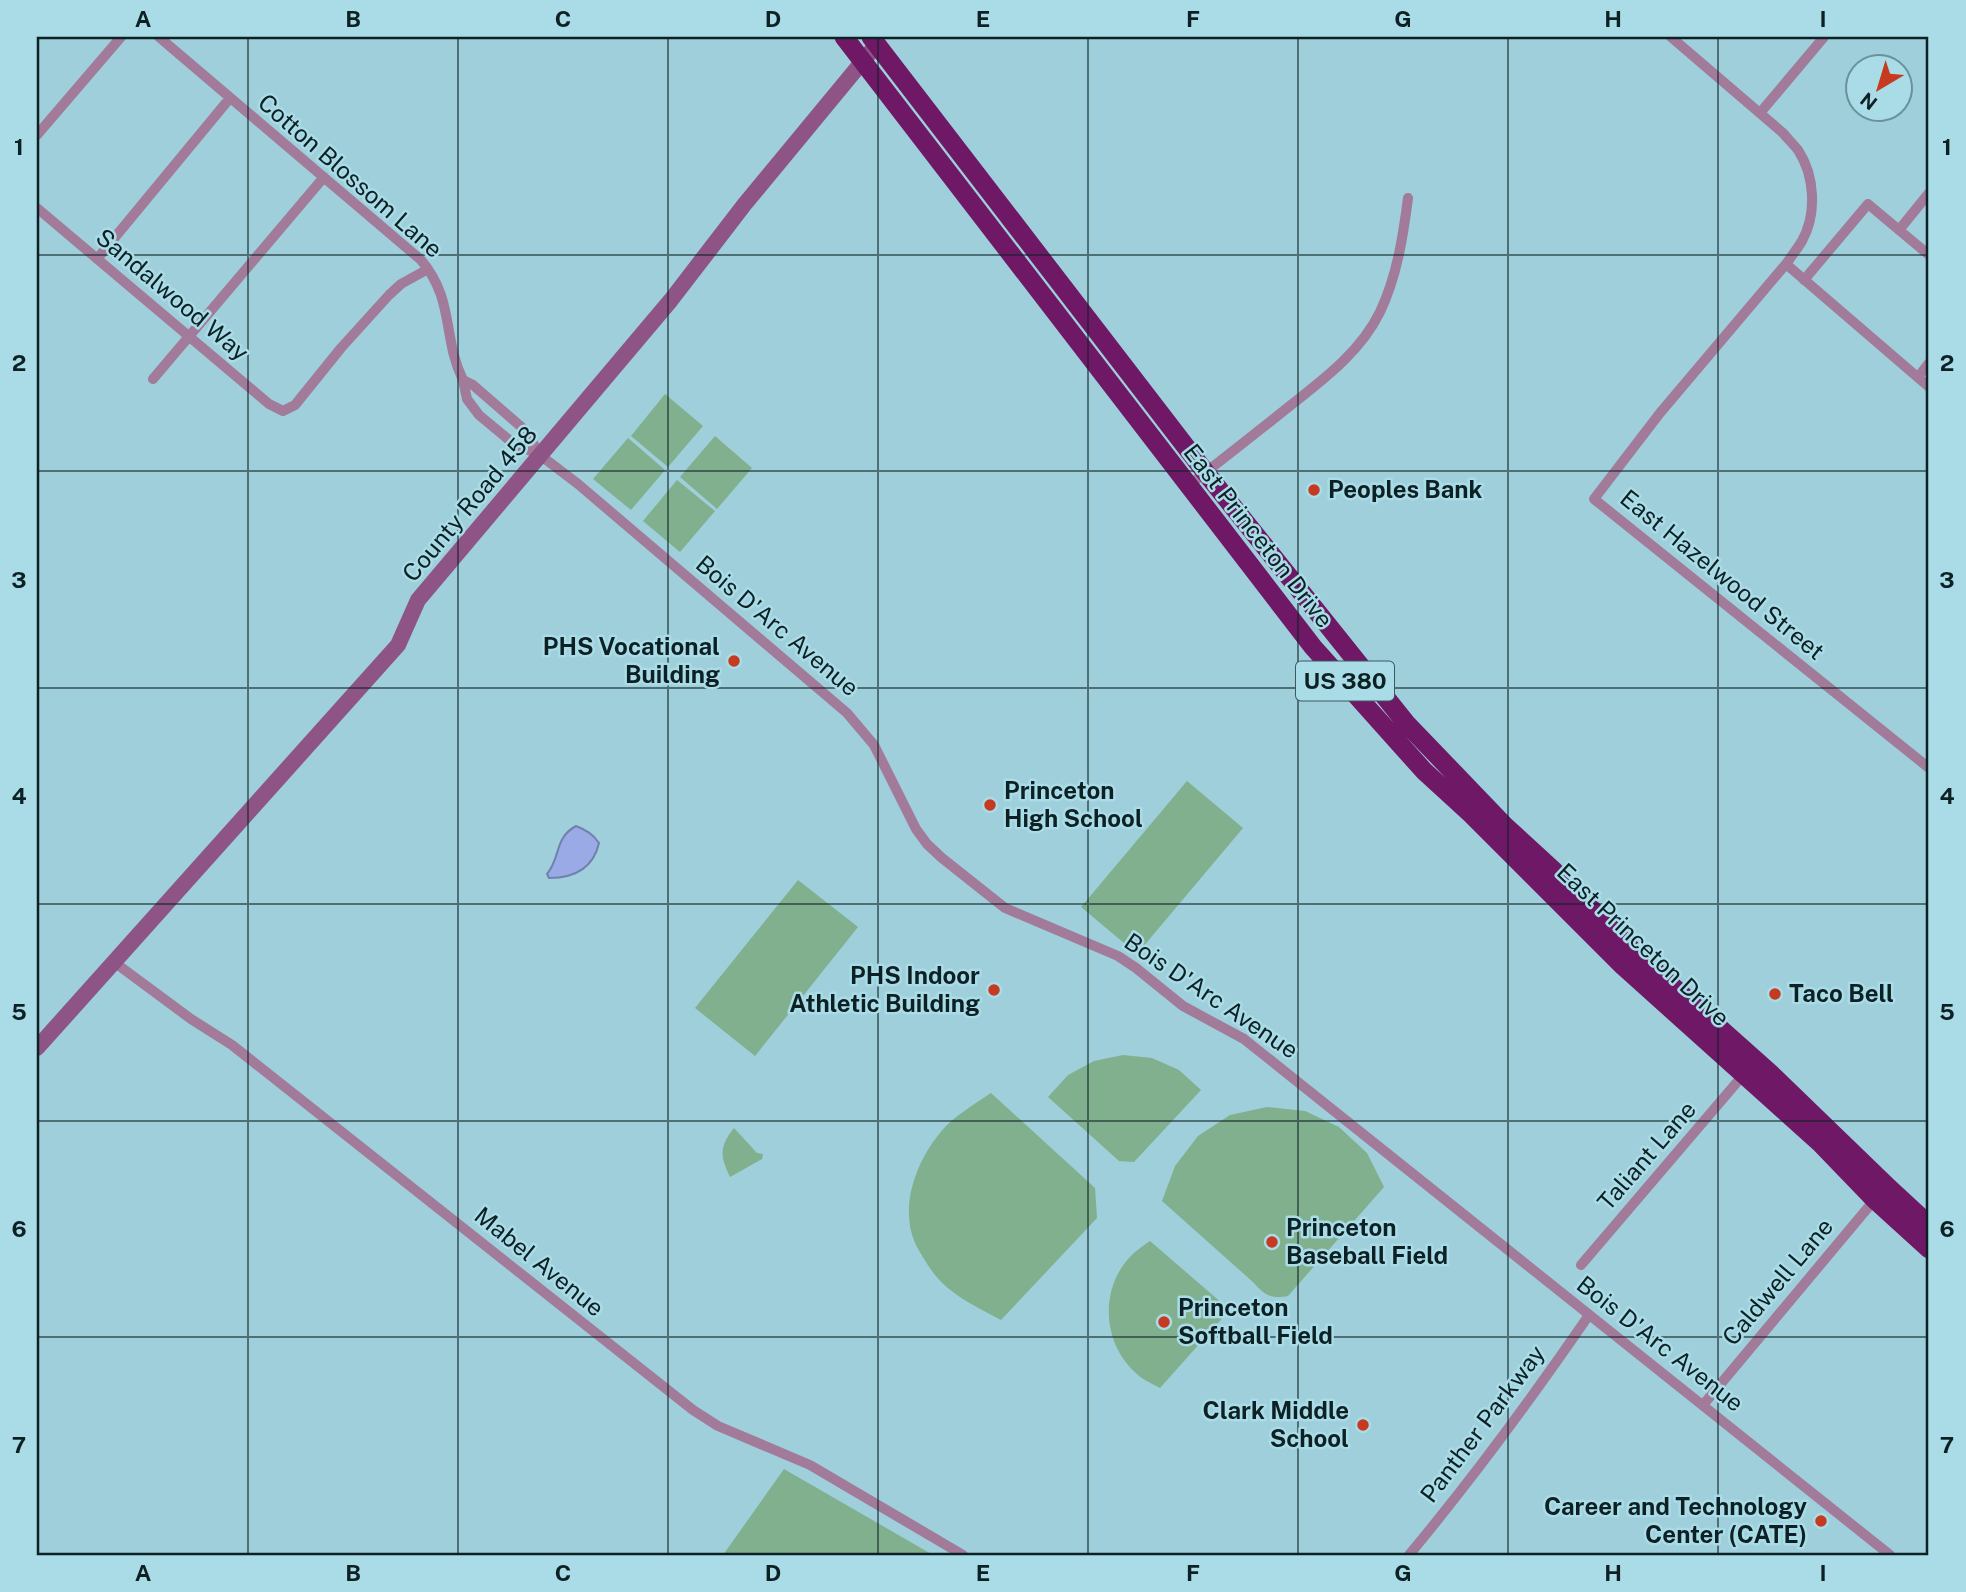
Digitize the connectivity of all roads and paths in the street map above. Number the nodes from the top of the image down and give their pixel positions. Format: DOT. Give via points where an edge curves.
graph roads {
  1 [pos="121,37"];
  2 [pos="159,37"];
  3 [pos="844,37"];
  4 [pos="1671,37"];
  5 [pos="1824,37"];
  6 [pos="877,39"];
  7 [pos="863,60"];
  8 [pos="230,98"];
  9 [pos="1760,113"];
  10 [pos="37,135"];
  11 [pos="324,177"];
  12 [pos="1929,193"];
  13 [pos="1408,198"];
  14 [pos="37,208"];
  15 [pos="1899,230"];
  16 [pos="1929,255"];
  17 [pos="97,258"];
  18 [pos="1786,264"];
  19 [pos="428,269"];
  20 [pos="1804,280"];
  21 [pos="189,336"];
  22 [pos="1929,363"];
  23 [pos="1918,377"];
  24 [pos="153,379"];
  25 [pos="463,380"];
  26 [pos="1929,387"];
  27 [pos="540,454"];
  28 [pos="1206,473"];
  29 [pos="1188,486"];
  30 [pos="1331,631"];
  31 [pos="1313,647"];
  32 [pos="1929,768"];
  33 [pos="114,962"];
  34 [pos="37,1048"];
  35 [pos="1730,1049"];
  36 [pos="1744,1074"];
  37 [pos="1881,1193"];
  38 [pos="1929,1225"];
  39 [pos="1929,1249"];
  40 [pos="1581,1265"];
  41 [pos="1589,1315"];
  42 [pos="1703,1405"];
  43 [pos="963,1555"];
  44 [pos="1409,1555"];
  45 [pos="1890,1555"];
  1 -- 10 [label="street"];
  2 -- 8 [label="street, Cotton Blossom Lane"];
  3 -- 7 [label="highway, East Princeton Drive / US 380"];
  4 -- 9 [label="street"];
  5 -- 9 [label="street"];
  6 -- 7 [label="street, County Road 458"];
  6 -- 28 [label="highway, East Princeton Drive / US 380"];
  7 -- 27 [label="street, County Road 458" via="676,294"];
  7 -- 29 [label="highway, East Princeton Drive / US 380"];
  8 -- 11 [label="street, Cotton Blossom Lane"];
  8 -- 17 [label="street"];
  9 -- 18 [label="street" via="1798,150 1811,184 1809,224"];
  11 -- 19 [label="street, Cotton Blossom Lane"];
  11 -- 21 [label="street"];
  12 -- 15 [label="street"];
  13 -- 28 [label="street" via="1396,271 1363,338 1328,375"];
  14 -- 17 [label="street, Sandalwood Way"];
  15 -- 16 [label="street"];
  15 -- 20 [label="street" via="1868,204"];
  17 -- 21 [label="street, Sandalwood Way"];
  18 -- 20 [label="street"];
  18 -- 32 [label="street, East Hazelwood Street" via="1594,499"];
  19 -- 21 [label="street, Sandalwood Way" via="389,295 295,405 283,411"];
  19 -- 25 [label="street, Cotton Blossom Lane" via="442,295"];
  20 -- 23 [label="street"];
  21 -- 24 [label="street"];
  22 -- 23 [label="street"];
  23 -- 26 [label="street"];
  25 -- 27 [label="street" via="526,431"];
  25 -- 27 [label="street, Cotton Blossom Lane" via="474,410 514,444"];
  27 -- 33 [label="street, County Road 458" via="418,600 398,645"];
  27 -- 41 [label="street, Bois D'Arc Avenue" via="847,713 874,745 921,836 996,902 1118,956 1183,1006 1244,1039"];
  28 -- 29 [label="street"];
  28 -- 30 [label="highway, East Princeton Drive / US 380"];
  29 -- 31 [label="highway, East Princeton Drive / US 380"];
  30 -- 31 [label="highway"];
  30 -- 35 [label="highway, East Princeton Drive / US 380" via="1431,751"];
  31 -- 35 [label="highway, East Princeton Drive / US 380" via="1424,771 1623,966"];
  33 -- 34 [label="street, County Road 458"];
  33 -- 43 [label="street, Mabel Avenue" via="232,1045 693,1410 718,1426 810,1465"];
  35 -- 36 [label="highway, East Princeton Drive / US 380"];
  35 -- 37 [label="highway, East Princeton Drive / US 380" via="1813,1113"];
  36 -- 37 [label="highway, East Princeton Drive / US 380"];
  36 -- 40 [label="street, Taliant Lane"];
  37 -- 38 [label="highway, East Princeton Drive / US 380"];
  37 -- 39 [label="highway, East Princeton Drive / US 380"];
  37 -- 42 [label="street, Caldwell Lane"];
  41 -- 42 [label="street, Bois D'Arc Avenue"];
  41 -- 44 [label="street, Panther Parkway" via="1493,1450"];
  42 -- 45 [label="street, Bois D'Arc Avenue"];
}
